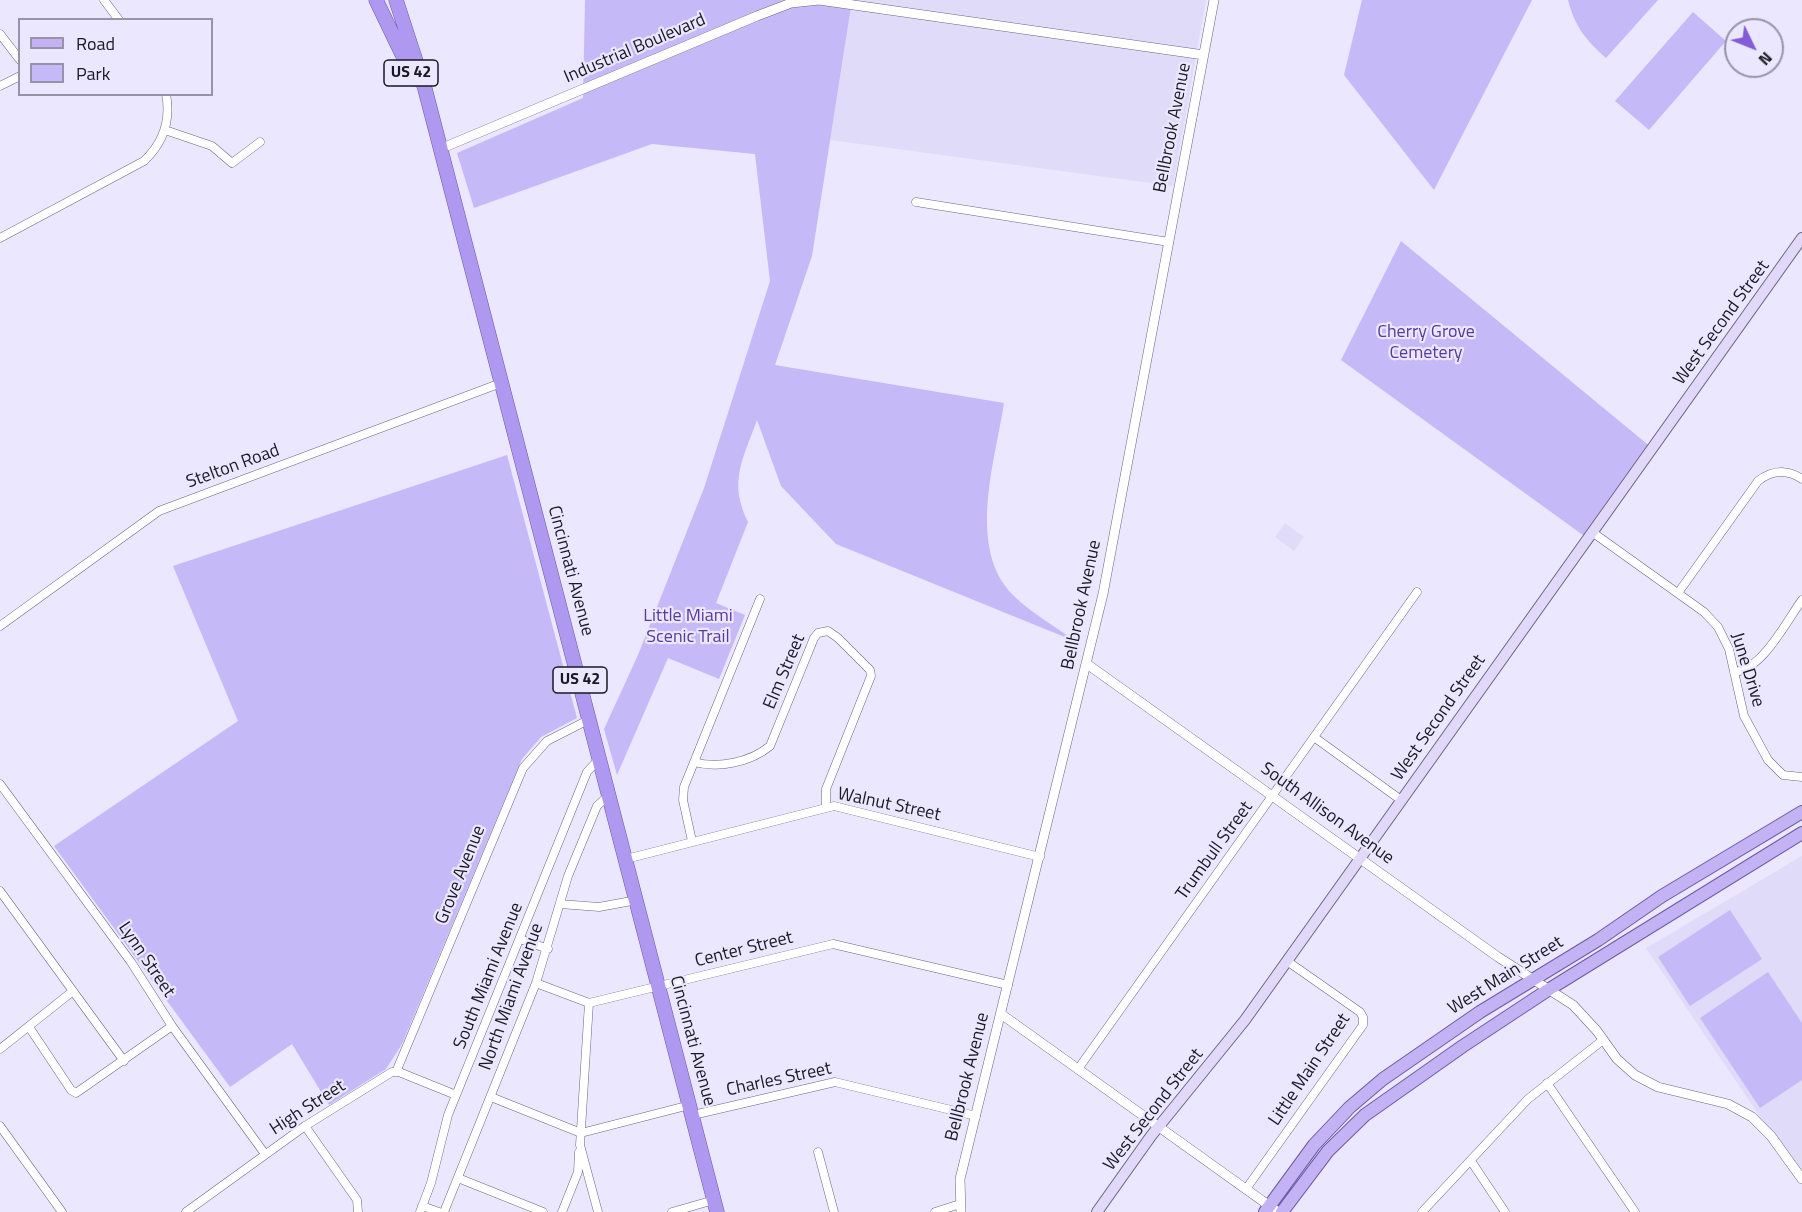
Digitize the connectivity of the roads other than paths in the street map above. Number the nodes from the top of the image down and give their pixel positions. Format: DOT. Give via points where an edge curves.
graph roads {
  1 [pos="104,0"];
  2 [pos="376,0"];
  3 [pos="396,0"];
  4 [pos="1214,0"];
  5 [pos="118,18"];
  6 [pos="0,34"];
  7 [pos="1204,55"];
  8 [pos="18,57"];
  9 [pos="18,77"];
  10 [pos="0,86"];
  11 [pos="166,96"];
  12 [pos="165,130"];
  13 [pos="260,142"];
  14 [pos="440,149"];
  15 [pos="916,202"];
  16 [pos="0,238"];
  17 [pos="1802,238"];
  18 [pos="1168,242"];
  19 [pos="501,383"];
  20 [pos="1802,478"];
  21 [pos="1592,532"];
  22 [pos="1417,592"];
  23 [pos="1677,593"];
  24 [pos="760,599"];
  25 [pos="1802,600"];
  26 [pos="0,626"];
  27 [pos="1087,664"];
  28 [pos="1734,672"];
  29 [pos="590,719"];
  30 [pos="1314,737"];
  31 [pos="600,758"];
  32 [pos="694,762"];
  33 [pos="1802,777"];
  34 [pos="0,784"];
  35 [pos="609,795"];
  36 [pos="1273,795"];
  37 [pos="1401,800"];
  38 [pos="826,806"];
  39 [pos="1802,812"];
  40 [pos="1802,833"];
  41 [pos="692,842"];
  42 [pos="1040,857"];
  43 [pos="626,859"];
  44 [pos="1360,859"];
  45 [pos="0,891"];
  46 [pos="637,900"];
  47 [pos="560,904"];
  48 [pos="520,939"];
  49 [pos="548,950"];
  50 [pos="1287,961"];
  51 [pos="1533,980"];
  52 [pos="536,983"];
  53 [pos="1008,985"];
  54 [pos="659,986"];
  55 [pos="1548,990"];
  56 [pos="73,991"];
  57 [pos="589,1003"];
  58 [pos="1001,1014"];
  59 [pos="172,1026"];
  60 [pos="29,1027"];
  61 [pos="1603,1040"];
  62 [pos="0,1049"];
  63 [pos="124,1061"];
  64 [pos="1078,1069"];
  65 [pos="396,1072"];
  66 [pos="1547,1083"];
  67 [pos="456,1095"];
  68 [pos="491,1096"];
  69 [pos="692,1110"];
  70 [pos="976,1116"];
  71 [pos="1159,1125"];
  72 [pos="0,1126"];
  73 [pos="305,1126"];
  74 [pos="581,1132"];
  75 [pos="580,1145"];
  76 [pos="818,1152"];
  77 [pos="265,1154"];
  78 [pos="1471,1161"];
  79 [pos="458,1178"];
  80 [pos="1802,1179"];
  81 [pos="1246,1188"];
  82 [pos="716,1206"];
  83 [pos="960,1208"];
  84 [pos="421,1209"];
  85 [pos="1274,1210"];
  86 [pos="63,1212"];
  87 [pos="186,1212"];
  88 [pos="358,1212"];
  89 [pos="439,1212"];
  90 [pos="444,1212"];
  91 [pos="543,1212"];
  92 [pos="562,1212"];
  93 [pos="598,1212"];
  94 [pos="672,1212"];
  95 [pos="834,1212"];
  96 [pos="934,1212"];
  97 [pos="1097,1212"];
  98 [pos="1422,1212"];
  99 [pos="1505,1212"];
  100 [pos="1635,1212"];
  1 -- 5 [label="street"];
  2 -- 14 [label="highway, Cincinnati Avenue / US 42" via="406,60"];
  3 -- 14 [label="highway, Cincinnati Avenue / US 42"];
  4 -- 7 [label="street, Bellbrook Avenue"];
  6 -- 8 [label="street"];
  7 -- 14 [label="street, Industrial Boulevard" via="819,0 791,3"];
  7 -- 18 [label="street, Bellbrook Avenue"];
  9 -- 10 [label="street"];
  11 -- 12 [label="street"];
  12 -- 13 [label="street" via="212,146 232,163"];
  12 -- 16 [label="street" via="154,150 138,165"];
  14 -- 19 [label="highway, Cincinnati Avenue / US 42"];
  15 -- 18 [label="street"];
  17 -- 21 [label="main road, West Second Street"];
  18 -- 27 [label="street, Bellbrook Avenue"];
  19 -- 26 [label="street, Stelton Road" via="159,511"];
  19 -- 29 [label="highway, Cincinnati Avenue / US 42"];
  20 -- 23 [label="street" via="1778,472 1758,481"];
  21 -- 23 [label="street, June Drive"];
  21 -- 37 [label="main road, West Second Street"];
  22 -- 30 [label="street, Trumbull Street"];
  23 -- 28 [label="street, June Drive" via="1718,627"];
  24 -- 32 [label="street"];
  25 -- 28 [label="street" via="1758,661 1747,670"];
  27 -- 36 [label="street, South Allison Avenue"];
  27 -- 42 [label="street, Bellbrook Avenue"];
  28 -- 33 [label="street, June Drive" via="1744,716 1768,760 1783,776"];
  29 -- 31 [label="highway, Cincinnati Avenue / US 42"];
  29 -- 65 [label="street, Grove Avenue" via="547,741 523,768"];
  30 -- 36 [label="street, Trumbull Street"];
  30 -- 37 [label="street"];
  31 -- 35 [label="highway, Cincinnati Avenue / US 42"];
  31 -- 48 [label="street, South Miami Avenue" via="587,772"];
  32 -- 38 [label="street, Elm Street" via="730,763 757,755 770,746 814,638 828,631 870,670 871,676 826,789"];
  32 -- 41 [label="street" via="682,795"];
  34 -- 59 [label="street, Lynn Street" via="131,962"];
  35 -- 43 [label="highway, Cincinnati Avenue / US 42"];
  35 -- 47 [label="street, North Miami Avenue" via="597,806"];
  36 -- 44 [label="street, South Allison Avenue"];
  36 -- 64 [label="street, Trumbull Street"];
  37 -- 44 [label="main road, West Second Street"];
  38 -- 41 [label="street, Walnut Street"];
  38 -- 42 [label="street, Walnut Street" via="839,806"];
  39 -- 51 [label="main road, West Main Street"];
  40 -- 55 [label="main road, West Main Street"];
  41 -- 43 [label="street, Walnut Street"];
  42 -- 53 [label="street, Bellbrook Avenue"];
  43 -- 46 [label="highway, Cincinnati Avenue / US 42"];
  44 -- 50 [label="main road, West Second Street"];
  44 -- 51 [label="street, South Allison Avenue"];
  45 -- 56 [label="street"];
  46 -- 47 [label="street" via="599,907"];
  46 -- 54 [label="highway, Cincinnati Avenue / US 42"];
  47 -- 49 [label="street, North Miami Avenue"];
  48 -- 49 [label="street"];
  48 -- 67 [label="street, South Miami Avenue"];
  49 -- 52 [label="street, North Miami Avenue"];
  50 -- 71 [label="main road, West Second Street" via="1231,1040"];
  50 -- 81 [label="street, Little Main Street" via="1360,1012 1363,1025"];
  51 -- 55 [label="street, South Allison Avenue"];
  51 -- 85 [label="main road, West Main Street" via="1423,1050 1361,1097 1314,1145"];
  52 -- 57 [label="street"];
  52 -- 68 [label="street, North Miami Avenue"];
  53 -- 54 [label="street, Center Street" via="833,944"];
  53 -- 58 [label="street, Bellbrook Avenue"];
  54 -- 57 [label="street, Center Street"];
  54 -- 69 [label="highway, Cincinnati Avenue / US 42"];
  55 -- 61 [label="street, South Allison Avenue" via="1580,1011"];
  55 -- 85 [label="main road, West Main Street" via="1356,1123"];
  56 -- 60 [label="street"];
  56 -- 63 [label="street"];
  57 -- 74 [label="street"];
  58 -- 64 [label="street"];
  58 -- 70 [label="street, Bellbrook Avenue"];
  59 -- 63 [label="street"];
  59 -- 77 [label="street, Lynn Street"];
  60 -- 62 [label="street"];
  60 -- 63 [label="street" via="76,1093"];
  61 -- 66 [label="street"];
  61 -- 80 [label="street, South Allison Avenue" via="1622,1064 1645,1081 1728,1104 1752,1117 1772,1136"];
  64 -- 71 [label="street"];
  65 -- 67 [label="street"];
  65 -- 73 [label="street, High Street"];
  66 -- 78 [label="street"];
  66 -- 100 [label="street"];
  67 -- 84 [label="street, South Miami Avenue"];
  68 -- 74 [label="street"];
  68 -- 79 [label="street, North Miami Avenue"];
  69 -- 70 [label="street, Charles Street" via="835,1082"];
  69 -- 74 [label="street, Charles Street"];
  69 -- 82 [label="highway, Cincinnati Avenue / US 42"];
  70 -- 83 [label="street, Bellbrook Avenue" via="960,1179"];
  71 -- 81 [label="street"];
  71 -- 97 [label="main road, West Second Street"];
  72 -- 86 [label="street"];
  73 -- 77 [label="street, High Street"];
  73 -- 88 [label="street" via="357,1200"];
  74 -- 75 [label="street"];
  75 -- 92 [label="street" via="578,1172"];
  75 -- 93 [label="street"];
  76 -- 95 [label="street"];
  77 -- 87 [label="street, High Street"];
  78 -- 98 [label="street"];
  78 -- 99 [label="street"];
  79 -- 90 [label="street, North Miami Avenue"];
  79 -- 91 [label="street"];
  81 -- 85 [label="street"];
  82 -- 94 [label="street"];
  83 -- 96 [label="street"];
  84 -- 89 [label="street"];
}
